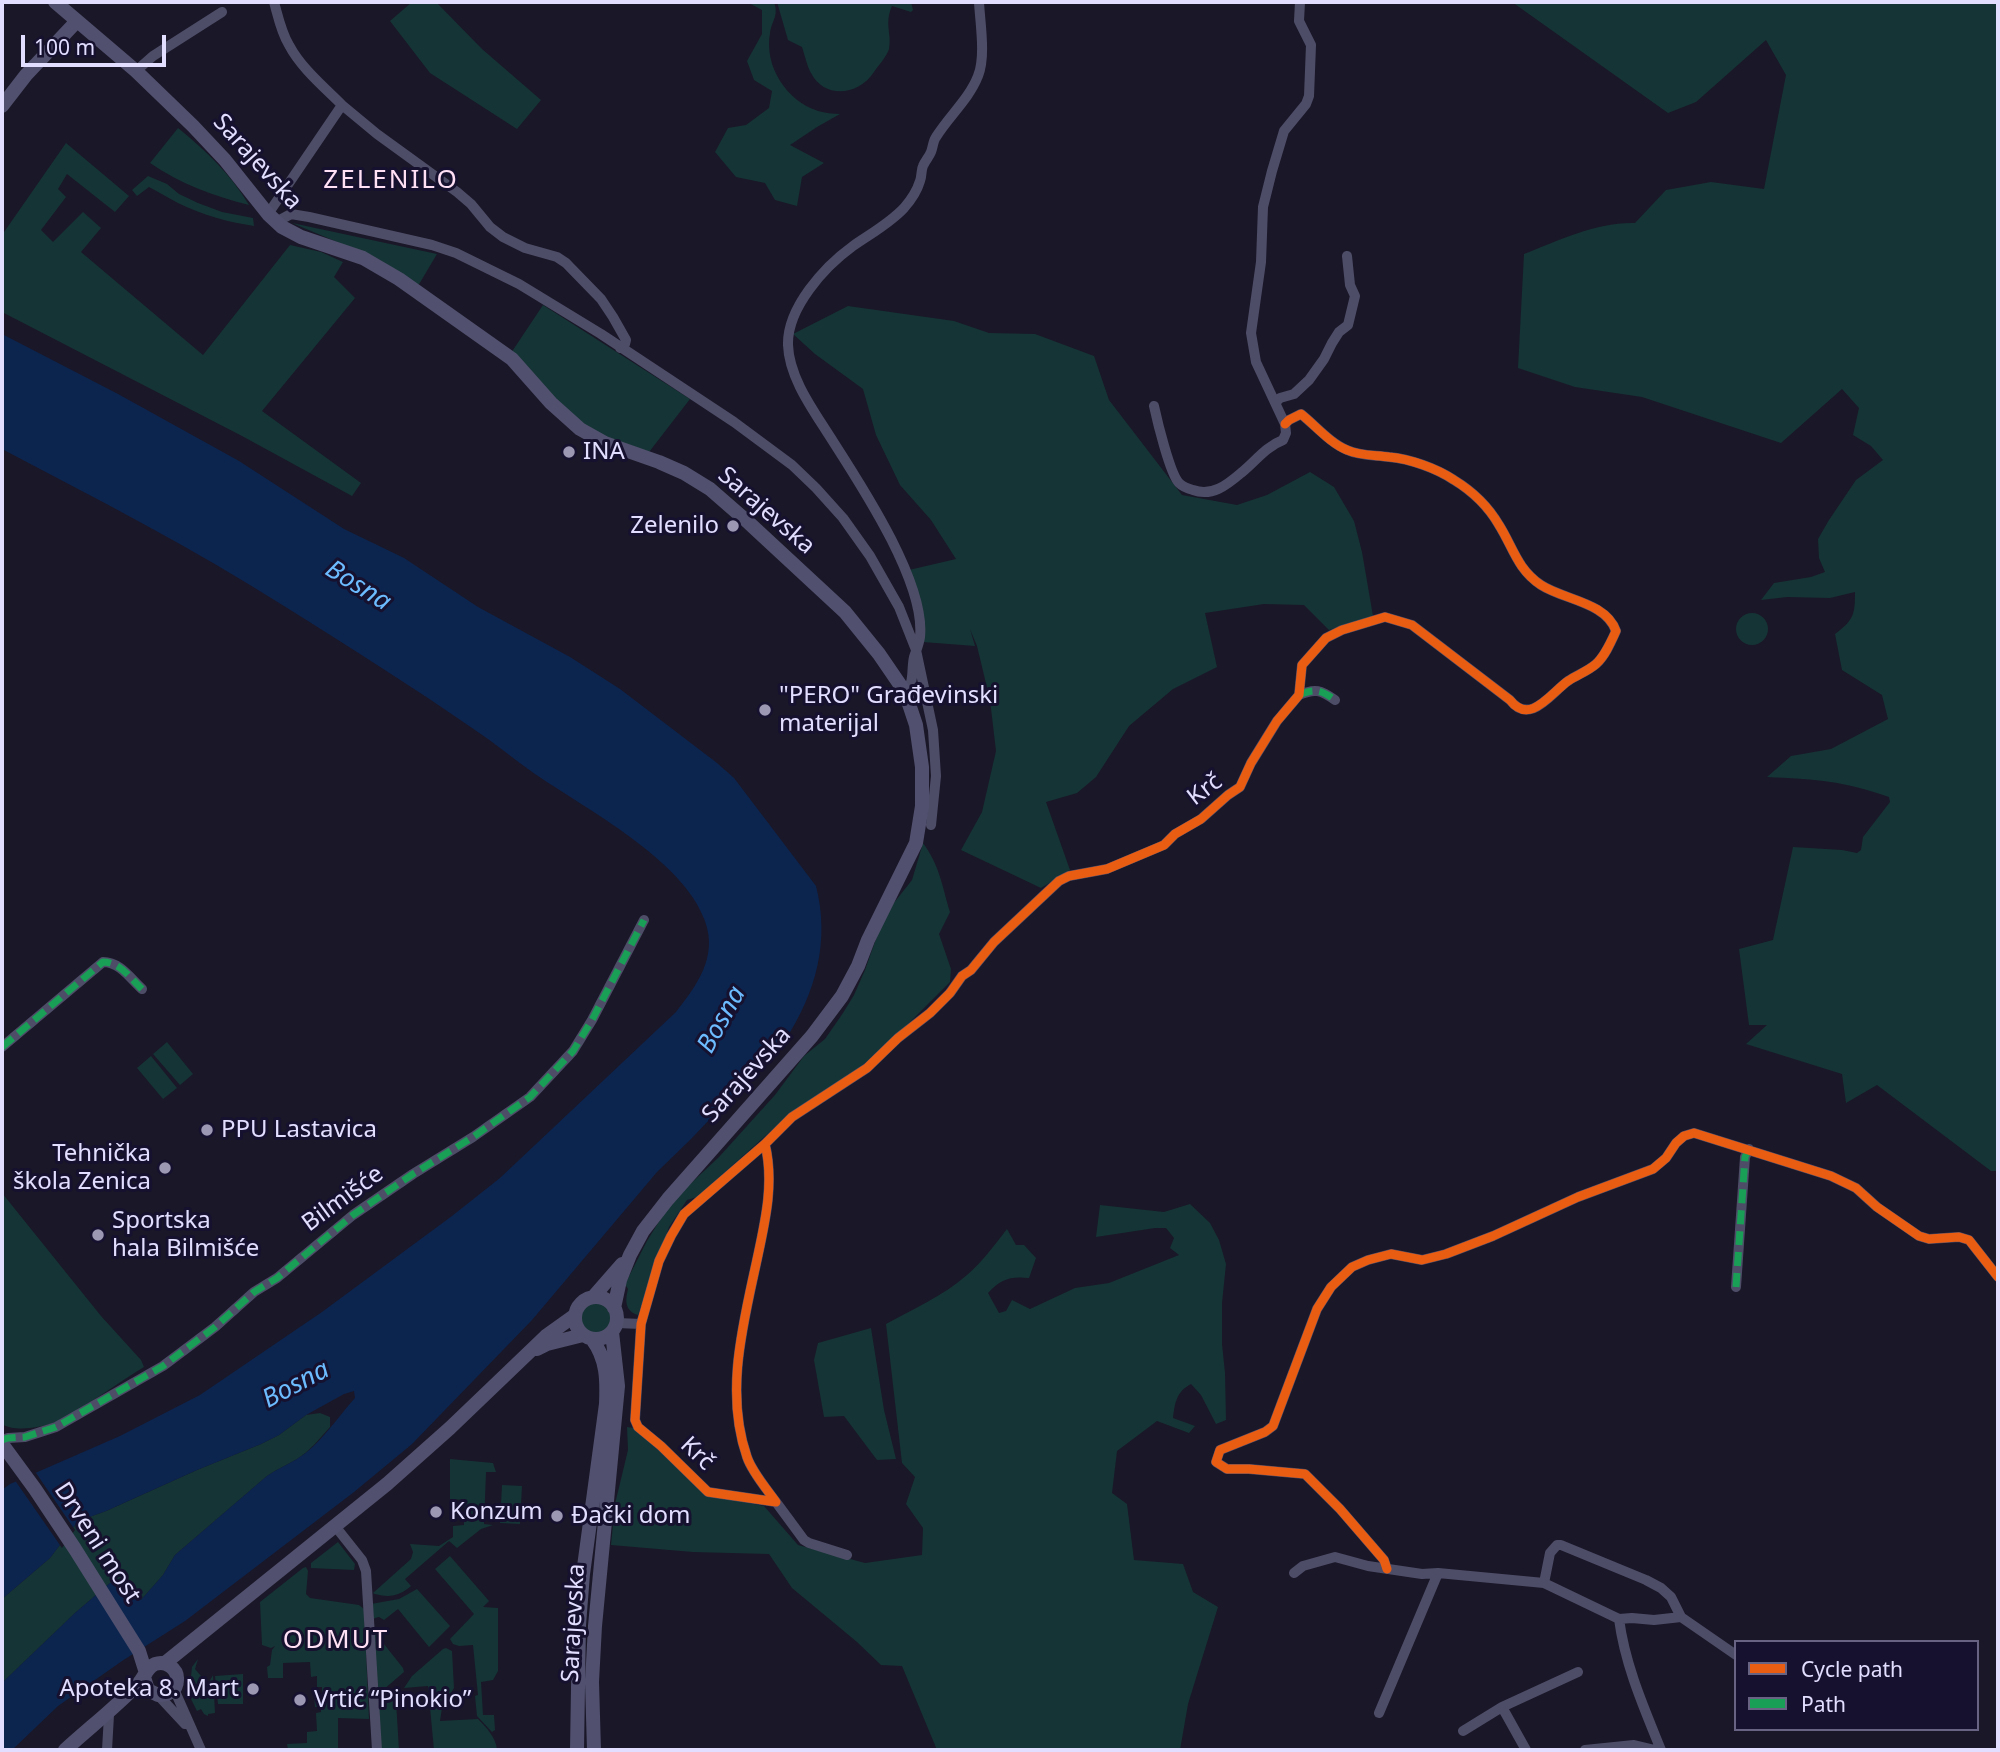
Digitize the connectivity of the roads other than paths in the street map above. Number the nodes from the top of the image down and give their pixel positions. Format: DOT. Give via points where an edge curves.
graph roads {
  1 [pos="55,2"];
  2 [pos="274,2"];
  3 [pos="979,2"];
  4 [pos="1300,2"];
  5 [pos="222,12"];
  6 [pos="77,21"];
  7 [pos="136,71"];
  8 [pos="342,105"];
  9 [pos="2,106"];
  10 [pos="272,218"];
  11 [pos="1347,256"];
  12 [pos="620,348"];
  13 [pos="1276,402"];
  14 [pos="1154,406"];
  15 [pos="1285,424"];
  16 [pos="916,650"];
  17 [pos="905,692"];
  18 [pos="1298,695"];
  19 [pos="1335,700"];
  20 [pos="931,825"];
  21 [pos="644,920"];
  22 [pos="142,989"];
  23 [pos="2,1047"];
  24 [pos="765,1144"];
  25 [pos="1749,1149"];
  26 [pos="630,1255"];
  27 [pos="1998,1277"];
  28 [pos="1736,1287"];
  29 [pos="594,1296"];
  30 [pos="574,1316"];
  31 [pos="614,1321"];
  32 [pos="641,1324"];
  33 [pos="587,1337"];
  34 [pos="527,1354"];
  35 [pos="2,1442"];
  36 [pos="776,1502"];
  37 [pos="335,1527"];
  38 [pos="847,1555"];
  39 [pos="1387,1569"];
  40 [pos="1294,1573"];
  41 [pos="1438,1573"];
  42 [pos="1544,1583"];
  43 [pos="1681,1616"];
  44 [pos="1619,1619"];
  45 [pos="208,1630"];
  46 [pos="138,1650"];
  47 [pos="1734,1654"];
  48 [pos="162,1663"];
  49 [pos="1578,1672"];
  50 [pos="176,1674"];
  51 [pos="145,1675"];
  52 [pos="174,1689"];
  53 [pos="155,1694"];
  54 [pos="1502,1707"];
  55 [pos="1379,1713"];
  56 [pos="109,1715"];
  57 [pos="92,1726"];
  58 [pos="1463,1731"];
  59 [pos="200,1748"];
  60 [pos="65,1750"];
  61 [pos="107,1750"];
  62 [pos="377,1750"];
  63 [pos="577,1750"];
  64 [pos="594,1750"];
  65 [pos="1526,1750"];
  66 [pos="1585,1750"];
  67 [pos="1655,1750"];
  68 [pos="1661,1750"];
  1 -- 6 [label="main road, Sarajevska"];
  2 -- 8 [label="street" via="289,46"];
  3 -- 16 [label="street" via="979,74 935,138 913,196 818,280 798,306 789,334 791,361 809,404 876,511 907,573 920,626"];
  4 -- 13 [label="street" via="1300,21 1311,45 1309,96 1284,131 1263,207 1251,333 1256,362"];
  5 -- 7 [label="street"];
  6 -- 7 [label="main road, Sarajevska"];
  6 -- 9 [label="main road"];
  7 -- 10 [label="main road, Sarajevska" via="225,160"];
  8 -- 10 [label="street"];
  8 -- 12 [label="street" via="457,192 503,237 566,264 613,317 626,340"];
  10 -- 12 [label="street" via="291,215 456,253 519,284"];
  10 -- 17 [label="main road, Sarajevska" via="301,237 363,258 399,279 512,359 580,429 605,443 659,461 710,489 845,612"];
  11 -- 13 [label="street" via="1355,296 1348,325 1309,380"];
  12 -- 16 [label="street" via="734,422 816,488 870,556 900,607"];
  13 -- 15 [label="street"];
  14 -- 15 [label="street" via="1175,477 1205,494 1220,488 1283,440"];
  15 -- 18 [label="street, Krč" via="1301,414 1349,451 1431,467 1454,480 1482,501 1530,576 1603,612 1616,631 1597,664 1529,710 1514,705 1412,625 1385,617 1326,638 1302,664"];
  16 -- 17 [label="street" via="912,681"];
  16 -- 20 [label="street" via="933,730 936,776"];
  17 -- 26 [label="main road, Sarajevska" via="922,767 916,843 858,966 818,1027 668,1199"];
  18 -- 19 [label="street" via="1323,691"];
  18 -- 24 [label="street, Krč" via="1277,721 1240,788 1164,845 1107,870 1059,881 994,942 930,1013 867,1068 792,1117"];
  21 -- 35 [label="street, Bilmišće" via="573,1051 530,1097 353,1215 163,1366 56,1427"];
  22 -- 23 [label="street" via="118,965 103,962"];
  24 -- 32 [label="street, Krč" via="684,1214 659,1261"];
  24 -- 36 [label="street, Krč" via="768,1208 742,1325 736,1385 747,1459"];
  25 -- 27 [label="street" via="1856,1188 1919,1236 1969,1240"];
  25 -- 28 [label="street"];
  25 -- 39 [label="street" via="1694,1133 1684,1136 1653,1169 1447,1254 1422,1260 1391,1254 1368,1260 1352,1267 1331,1287 1317,1309 1273,1426 1220,1450 1216,1462 1227,1469 1305,1474 1384,1560"];
  26 -- 29 [label="main road, Sarajevska"];
  26 -- 31 [label="main road, Sarajevska" via="620,1280"];
  29 -- 30 [label="main road" via="581,1302"];
  29 -- 31 [label="main road" via="606,1299"];
  30 -- 33 [label="main road" via="577,1328"];
  30 -- 34 [label="main road"];
  31 -- 32 [label="street"];
  31 -- 33 [label="main road" via="603,1338"];
  31 -- 64 [label="main road, Sarajevska" via="618,1386 595,1626"];
  32 -- 36 [label="street, Krč" via="635,1404 638,1427 708,1492"];
  33 -- 34 [label="main road" via="547,1344"];
  33 -- 63 [label="main road, Sarajevska" via="599,1349 607,1383 583,1574"];
  34 -- 37 [label="main road" via="431,1446"];
  35 -- 46 [label="main road, Drveni most"];
  36 -- 38 [label="street" via="808,1544"];
  37 -- 45 [label="main road"];
  37 -- 62 [label="street" via="366,1571"];
  39 -- 40 [label="street" via="1335,1557"];
  39 -- 41 [label="street"];
  41 -- 42 [label="street"];
  41 -- 55 [label="street"];
  42 -- 43 [label="street" via="1550,1553 1561,1545 1661,1588"];
  42 -- 44 [label="street"];
  43 -- 44 [label="street"];
  43 -- 47 [label="street"];
  44 -- 68 [label="street" via="1629,1662"];
  45 -- 48 [label="main road"];
  45 -- 50 [label="main road"];
  46 -- 48 [label="main road"];
  46 -- 51 [label="main road"];
  48 -- 50 [label="main road"];
  48 -- 51 [label="main road"];
  49 -- 54 [label="street"];
  50 -- 52 [label="main road"];
  51 -- 53 [label="main road" via="146,1687"];
  51 -- 57 [label="main road"];
  52 -- 53 [label="main road" via="167,1695"];
  52 -- 59 [label="street"];
  53 -- 56 [label="main road" via="130,1700"];
  53 -- 59 [label="street" via="187,1726"];
  54 -- 58 [label="street"];
  54 -- 65 [label="street"];
  56 -- 57 [label="main road"];
  56 -- 61 [label="street"];
  57 -- 60 [label="main road"];
  66 -- 67 [label="street" via="1634,1745"];
}
